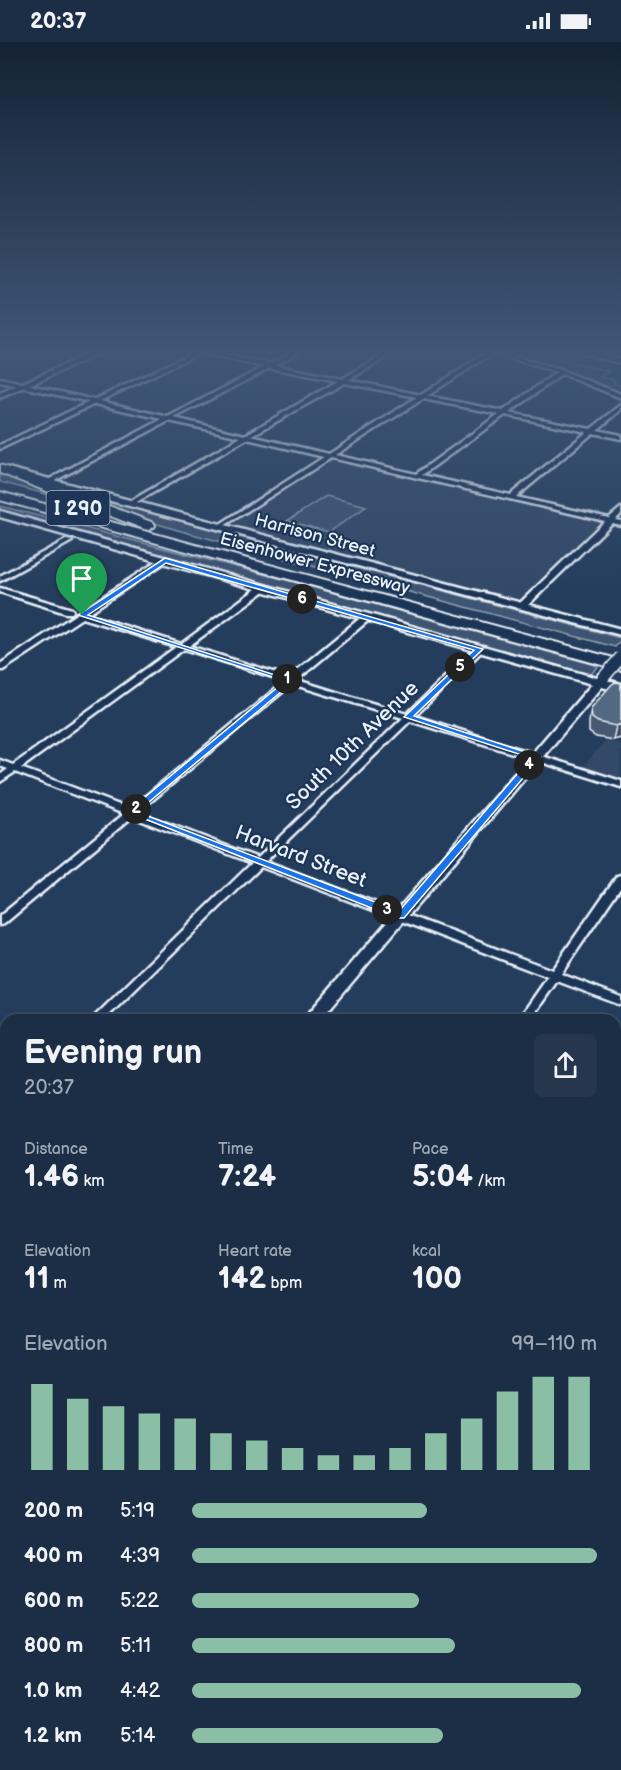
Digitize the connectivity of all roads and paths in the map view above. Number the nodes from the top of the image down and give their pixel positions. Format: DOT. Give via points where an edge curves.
graph roads {
  1 [pos="27,434"];
  2 [pos="139,434"];
  3 [pos="237,434"];
  4 [pos="251,434"];
  5 [pos="364,434"];
  6 [pos="475,434"];
  7 [pos="589,434"];
  8 [pos="605,434"];
  9 [pos="247,436"];
  10 [pos="621,437"];
  11 [pos="0,447"];
  12 [pos="330,456"];
  13 [pos="0,469"];
  14 [pos="417,476"];
  15 [pos="48,482"];
  16 [pos="0,487"];
  17 [pos="0,496"];
  18 [pos="511,498"];
  19 [pos="131,503"];
  20 [pos="0,505"];
  21 [pos="621,510"];
  22 [pos="0,514"];
  23 [pos="90,520"];
  24 [pos="610,520"];
  25 [pos="621,523"];
  26 [pos="219,527"];
  27 [pos="157,529"];
  28 [pos="68,541"];
  29 [pos="165,560"];
  30 [pos="0,579"];
  31 [pos="263,588"];
  32 [pos="0,590"];
  33 [pos="522,606"];
  34 [pos="69,611"];
  35 [pos="82,615"];
  36 [pos="367,617"];
  37 [pos="621,632"];
  38 [pos="182,647"];
  39 [pos="479,649"];
  40 [pos="621,656"];
  41 [pos="621,665"];
  42 [pos="0,668"];
  43 [pos="602,679"];
  44 [pos="291,681"];
  45 [pos="621,688"];
  46 [pos="408,717"];
  47 [pos="537,757"];
  48 [pos="0,763"];
  49 [pos="14,768"];
  50 [pos="0,779"];
  51 [pos="621,784"];
  52 [pos="131,812"];
  53 [pos="260,861"];
  54 [pos="621,878"];
  55 [pos="400,915"];
  56 [pos="0,922"];
  57 [pos="555,975"];
  58 [pos="621,1000"];
  59 [pos="103,1014"];
  60 [pos="316,1014"];
  61 [pos="528,1014"];
  1 -- 11 [label="street"];
  2 -- 15 [label="street"];
  3 -- 9 [label="street"];
  4 -- 9 [label="street"];
  5 -- 12 [label="street"];
  6 -- 14 [label="street"];
  7 -- 18 [label="street"];
  8 -- 10 [label="street"];
  9 -- 12 [label="street"];
  9 -- 19 [label="street"];
  12 -- 14 [label="street"];
  12 -- 26 [label="street"];
  13 -- 15 [label="street, Harrison Street"];
  13 -- 27 [label="highway"];
  14 -- 18 [label="street"];
  15 -- 19 [label="street, Harrison Street"];
  16 -- 27 [label="highway, Eisenhower Expressway / I 290"];
  17 -- 23 [label="highway, Eisenhower Expressway / I 290"];
  18 -- 24 [label="street"];
  19 -- 26 [label="street, Harrison Street"];
  20 -- 23 [label="highway"];
  21 -- 24 [label="street"];
  22 -- 29 [label="street"];
  23 -- 41 [label="highway, Eisenhower Expressway / I 290"];
  24 -- 25 [label="street"];
  24 -- 33 [label="street"];
  26 -- 33 [label="street, Harrison Street"];
  27 -- 40 [label="highway, Eisenhower Expressway / I 290"];
  28 -- 30 [label="street"];
  29 -- 31 [label="street"];
  29 -- 35 [label="street"];
  31 -- 36 [label="street"];
  31 -- 38 [label="street"];
  32 -- 34 [label="street"];
  33 -- 37 [label="street, Harrison Street"];
  35 -- 38 [label="street"];
  35 -- 42 [label="street"];
  36 -- 39 [label="street"];
  36 -- 44 [label="street"];
  38 -- 44 [label="street"];
  38 -- 49 [label="street"];
  39 -- 43 [label="street"];
  39 -- 46 [label="street, South 10th Avenue"];
  40 -- 43 [label="street, bridge"];
  43 -- 45 [label="street"];
  43 -- 47 [label="street"];
  44 -- 46 [label="street"];
  44 -- 52 [label="street"];
  46 -- 47 [label="street"];
  46 -- 53 [label="street, South 10th Avenue"];
  47 -- 51 [label="street"];
  47 -- 55 [label="street"];
  48 -- 49 [label="street, Harvard Street"];
  49 -- 50 [label="street"];
  49 -- 52 [label="street, Harvard Street"];
  52 -- 53 [label="street, Harvard Street"];
  52 -- 56 [label="street"];
  53 -- 55 [label="street, Harvard Street"];
  53 -- 59 [label="street, South 10th Avenue"];
  54 -- 57 [label="street"];
  55 -- 57 [label="street, Harvard Street"];
  55 -- 60 [label="street"];
  57 -- 58 [label="street, Harvard Street"];
  57 -- 61 [label="street"];
}
